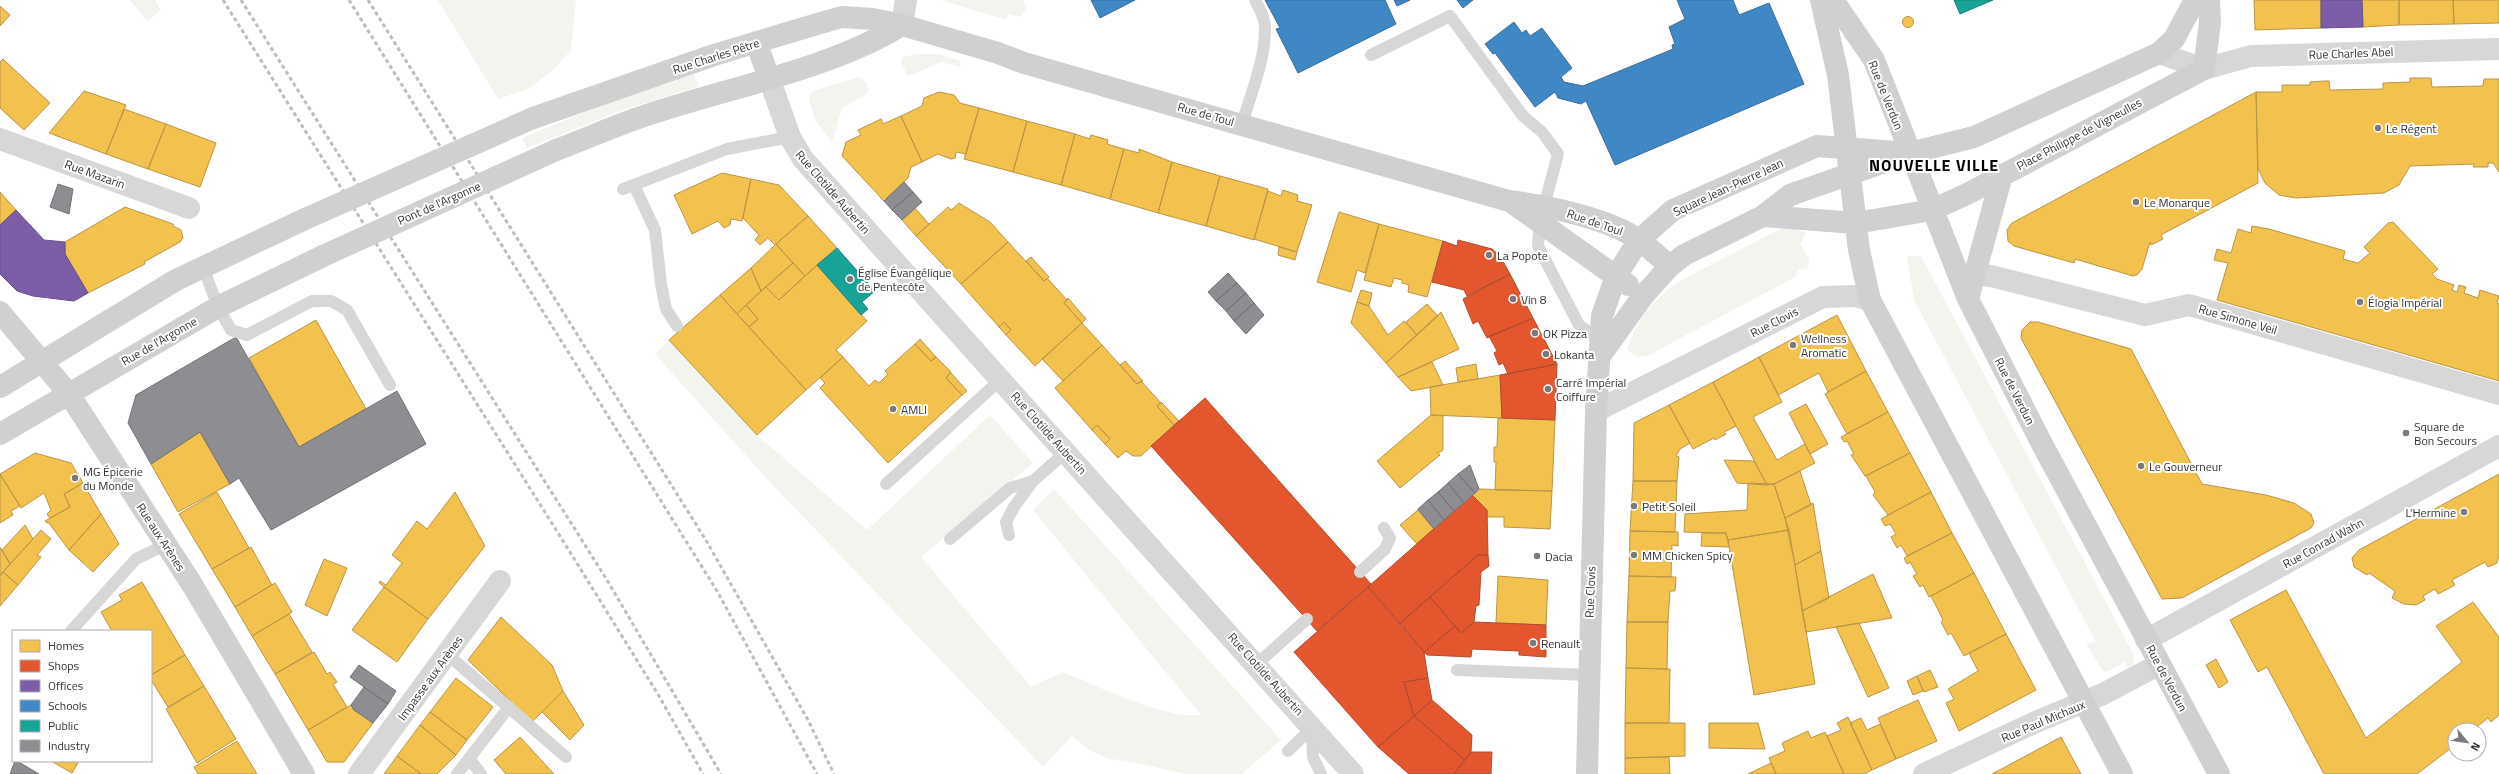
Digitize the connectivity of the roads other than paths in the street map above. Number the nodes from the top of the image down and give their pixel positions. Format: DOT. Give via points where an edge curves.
graph roads {
  1 [pos="906,0"];
  2 [pos="1255,0"];
  3 [pos="1821,0"];
  4 [pos="1833,0"];
  5 [pos="2194,0"];
  6 [pos="2208,0"];
  7 [pos="902,25"];
  8 [pos="756,42"];
  9 [pos="2499,49"];
  10 [pos="2159,52"];
  11 [pos="1371,55"];
  12 [pos="2204,68"];
  13 [pos="769,78"];
  14 [pos="1242,124"];
  15 [pos="790,137"];
  16 [pos="0,139"];
  17 [pos="1847,148"];
  18 [pos="1910,153"];
  19 [pos="1850,173"];
  20 [pos="2002,175"];
  21 [pos="189,208"];
  22 [pos="1932,210"];
  23 [pos="1542,214"];
  24 [pos="1763,216"];
  25 [pos="1856,223"];
  26 [pos="1639,240"];
  27 [pos="323,256"];
  28 [pos="1670,266"];
  29 [pos="203,267"];
  30 [pos="1974,274"];
  31 [pos="1616,276"];
  32 [pos="1642,296"];
  33 [pos="1968,299"];
  34 [pos="1870,300"];
  35 [pos="218,307"];
  36 [pos="0,312"];
  37 [pos="677,326"];
  38 [pos="1601,348"];
  39 [pos="41,361"];
  40 [pos="1000,380"];
  41 [pos="390,385"];
  42 [pos="0,387"];
  43 [pos="69,394"];
  44 [pos="2499,394"];
  45 [pos="1596,411"];
  46 [pos="0,434"];
  47 [pos="2499,446"];
  48 [pos="1066,452"];
  49 [pos="1033,481"];
  50 [pos="886,484"];
  51 [pos="1384,528"];
  52 [pos="1009,534"];
  53 [pos="950,539"];
  54 [pos="165,545"];
  55 [pos="1360,572"];
  56 [pos="500,581"];
  57 [pos="1307,619"];
  58 [pos="72,630"];
  59 [pos="2146,640"];
  60 [pos="447,654"];
  61 [pos="1257,664"];
  62 [pos="2160,664"];
  63 [pos="1457,670"];
  64 [pos="1588,675"];
  65 [pos="2084,703"];
  66 [pos="509,707"];
  67 [pos="1312,728"];
  68 [pos="1288,751"];
  69 [pos="566,757"];
  70 [pos="469,758"];
  71 [pos="304,774"];
  72 [pos="359,774"];
  73 [pos="457,774"];
  74 [pos="481,774"];
  75 [pos="1322,774"];
  76 [pos="1353,774"];
  77 [pos="1587,774"];
  78 [pos="1924,774"];
  79 [pos="2122,774"];
  80 [pos="2219,774"];
  1 -- 7 [label="street"];
  2 -- 14 [label="lane" via="1265,24 1264,43 1258,73"];
  3 -- 17 [label="main road" via="1838,76"];
  4 -- 18 [label="main road, Rue de Verdun" via="1874,60"];
  5 -- 10 [label="main road" via="2174,39"];
  6 -- 12 [label="main road" via="2210,22"];
  7 -- 8 [label="main road, Rue Charles Pêtre" via="873,19 842,17"];
  7 -- 13 [label="main road" via="879,39"];
  7 -- 14 [label="main road, Rue de Toul"];
  8 -- 13 [label="main road"];
  8 -- 29 [label="main road, Rue Charles Pêtre, bridge" via="533,118"];
  9 -- 12 [label="street, Rue Charles Abel" via="2251,56"];
  10 -- 12 [label="street"];
  10 -- 18 [label="main road" via="1974,137"];
  11 -- 23 [label="lane" via="1450,16 1523,116 1542,132 1558,154"];
  12 -- 20 [label="main road, Place Philippe de Vigneulles"];
  13 -- 15 [label="street, Rue Clotilde Aubertin"];
  13 -- 27 [label="main road, Pont de l'Argonne, bridge" via="646,115 556,150"];
  14 -- 23 [label="main road, Rue de Toul" via="1509,201"];
  15 -- 37 [label="lane" via="727,149 629,187 655,230 660,284 666,309"];
  15 -- 40 [label="street, Rue Clotilde Aubertin" via="803,159"];
  16 -- 21 [label="street, Rue Mazarin"];
  17 -- 18 [label="main road, Square Jean-Pierre Jean"];
  17 -- 19 [label="main road"];
  17 -- 26 [label="main road, Square Jean-Pierre Jean" via="1817,146 1673,210"];
  18 -- 19 [label="main road"];
  18 -- 22 [label="main road, Rue de Verdun"];
  19 -- 24 [label="main road" via="1790,195"];
  19 -- 25 [label="main road"];
  20 -- 22 [label="main road, Place Philippe de Vigneulles"];
  20 -- 30 [label="main road"];
  22 -- 25 [label="main road"];
  22 -- 33 [label="main road, Rue de Verdun"];
  23 -- 26 [label="main road, Rue de Toul" via="1597,222"];
  23 -- 31 [label="main road, Rue de Toul"];
  23 -- 38 [label="lane" via="1538,246 1579,325"];
  24 -- 25 [label="main road"];
  24 -- 28 [label="main road" via="1684,255"];
  25 -- 34 [label="main road"];
  26 -- 28 [label="main road, Rue de Toul"];
  26 -- 31 [label="main road, Square Jean-Pierre Jean"];
  27 -- 35 [label="main road, Rue de l'Argonne"];
  28 -- 32 [label="main road"];
  29 -- 35 [label="lane"];
  29 -- 39 [label="main road" via="176,280"];
  30 -- 33 [label="main road"];
  30 -- 44 [label="street, Rue Simone Veil" via="1991,276 2145,315 2190,305"];
  31 -- 32 [label="main road, Rue de Toul"];
  31 -- 38 [label="main road, Square Jean-Pierre Jean" via="1602,316"];
  32 -- 38 [label="main road"];
  33 -- 59 [label="main road, Rue de Verdun"];
  34 -- 45 [label="street, Rue Clovis" via="1855,296 1823,297"];
  34 -- 65 [label="main road"];
  35 -- 41 [label="lane" via="231,330 248,335 312,301 331,301 347,310"];
  35 -- 43 [label="main road, Rue de l'Argonne"];
  36 -- 39 [label="main road, Rue aux Arènes"];
  38 -- 45 [label="main road, Rue Clovis"];
  39 -- 42 [label="main road"];
  39 -- 43 [label="main road, Rue aux Arènes"];
  40 -- 48 [label="street, Rue Clotilde Aubertin"];
  40 -- 50 [label="lane"];
  43 -- 46 [label="main road, Rue de l'Argonne"];
  43 -- 54 [label="main road, Rue aux Arènes"];
  45 -- 64 [label="main road, Rue Clovis"];
  47 -- 59 [label="street, Rue Conrad Wahn"];
  48 -- 49 [label="lane"];
  48 -- 61 [label="street, Rue Clotilde Aubertin"];
  49 -- 52 [label="lane" via="1006,522"];
  49 -- 53 [label="lane" via="1010,488"];
  51 -- 55 [label="lane" via="1390,538 1385,550"];
  54 -- 58 [label="lane" via="136,559"];
  54 -- 71 [label="main road, Rue aux Arènes" via="193,586"];
  56 -- 60 [label="street, Impasse aux Arènes"];
  57 -- 61 [label="lane"];
  59 -- 62 [label="main road, Rue de Verdun"];
  60 -- 66 [label="lane"];
  60 -- 72 [label="street, Impasse aux Arènes"];
  61 -- 67 [label="street, Rue Clotilde Aubertin"];
  62 -- 65 [label="street, Rue Paul Michaux"];
  62 -- 80 [label="main road, Rue de Verdun"];
  63 -- 64 [label="lane"];
  64 -- 77 [label="main road, Rue Clovis"];
  65 -- 78 [label="street, Rue Paul Michaux" via="2038,721"];
  65 -- 79 [label="main road"];
  66 -- 69 [label="lane"];
  66 -- 70 [label="lane"];
  67 -- 68 [label="lane"];
  67 -- 75 [label="lane" via="1312,757"];
  67 -- 76 [label="street, Rue Clotilde Aubertin"];
  70 -- 73 [label="lane"];
  70 -- 74 [label="lane"];
}
